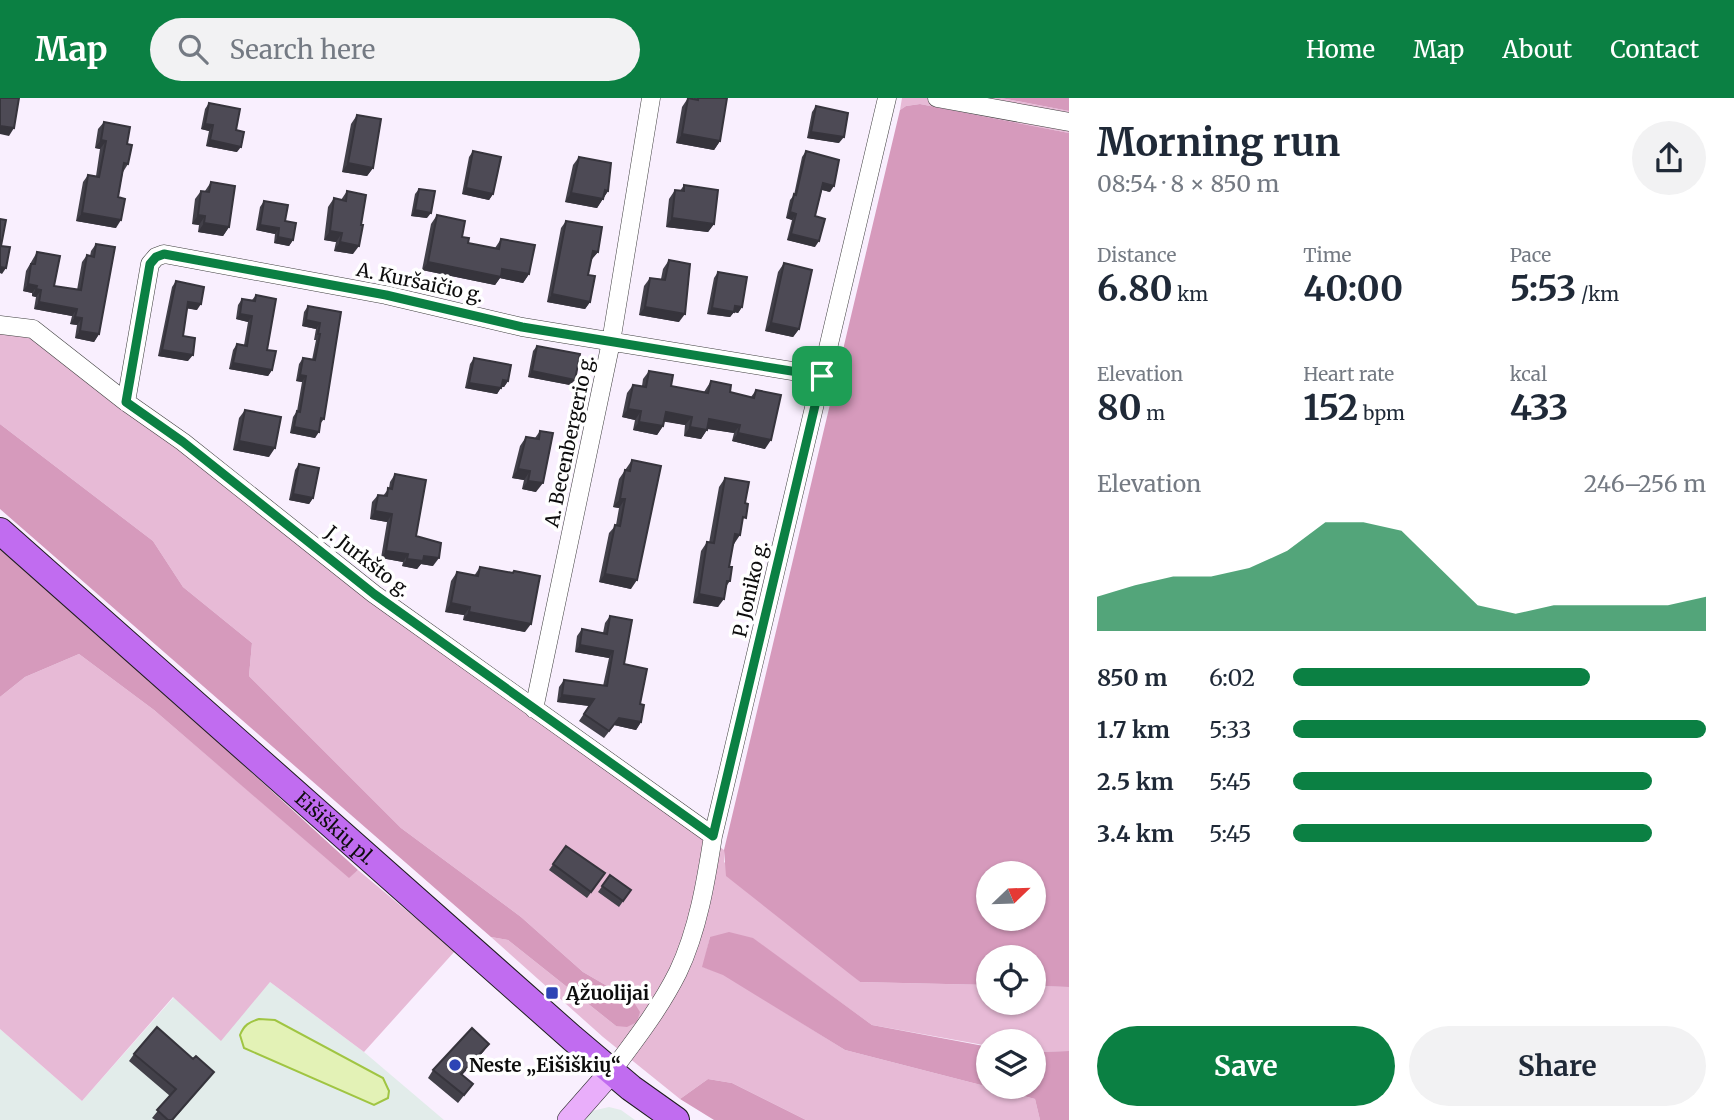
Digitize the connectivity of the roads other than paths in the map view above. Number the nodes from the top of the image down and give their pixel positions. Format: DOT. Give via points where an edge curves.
graph roads {
  1 [pos="651,98"];
  2 [pos="887,98"];
  3 [pos="937,98"];
  4 [pos="1069,122"];
  5 [pos="0,325"];
  6 [pos="611,342"];
  7 [pos="822,376"];
  8 [pos="126,402"];
  9 [pos="0,531"];
  10 [pos="534,709"];
  11 [pos="713,836"];
  12 [pos="612,1072"];
  13 [pos="569,1120"];
  14 [pos="676,1120"];
  1 -- 6 [label="street, A. Becenbergerio g."];
  2 -- 7 [label="street, P. Joniko g."];
  3 -- 4 [label="street"];
  5 -- 8 [label="street, J. Jurkšto g." via="33,330"];
  6 -- 7 [label="street, A. Kuršaičio g."];
  6 -- 8 [label="street, A. Kuršaičio g." via="164,254 150,264"];
  6 -- 10 [label="street, A. Becenbergerio g."];
  7 -- 11 [label="street, P. Joniko g."];
  8 -- 10 [label="street, J. Jurkšto g." via="374,594"];
  9 -- 12 [label="main road, Eišiškių pl."];
  10 -- 11 [label="street, J. Jurkšto g."];
  11 -- 12 [label="street, P. Joniko g." via="705,883 678,970 655,1014"];
  12 -- 13 [label="main road"];
  12 -- 14 [label="main road, Eišiškių pl."];
}
